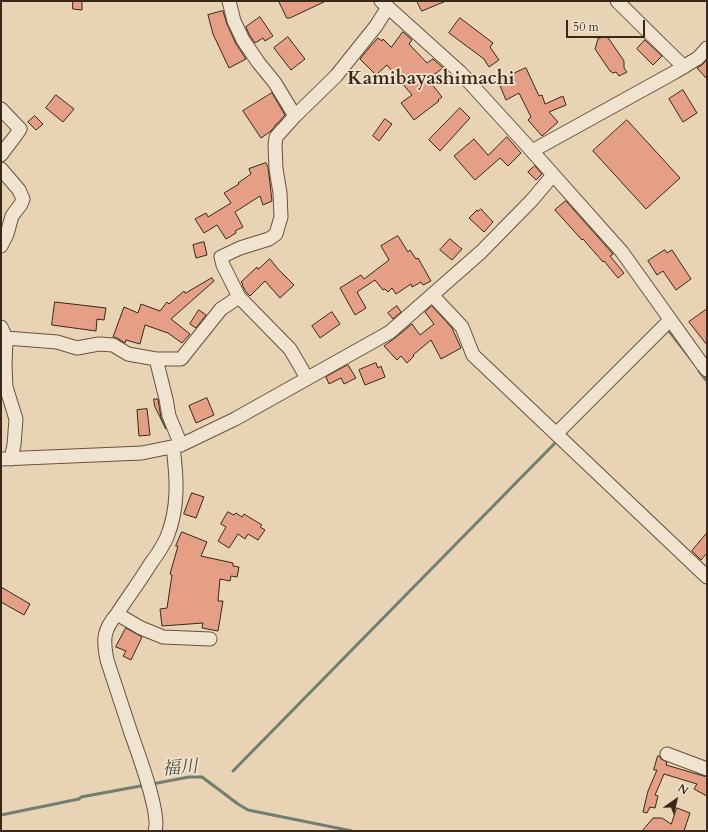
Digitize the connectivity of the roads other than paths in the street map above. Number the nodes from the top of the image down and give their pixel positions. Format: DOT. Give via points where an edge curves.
graph roads {
  1 [pos="229,1"];
  2 [pos="617,1"];
  3 [pos="385,4"];
  4 [pos="707,48"];
  5 [pos="684,67"];
  6 [pos="1,110"];
  7 [pos="295,116"];
  8 [pos="532,151"];
  9 [pos="1,155"];
  10 [pos="1,169"];
  11 [pos="553,175"];
  12 [pos="1,246"];
  13 [pos="432,295"];
  14 [pos="239,297"];
  15 [pos="670,320"];
  16 [pos="4,332"];
  17 [pos="156,359"];
  18 [pos="707,370"];
  19 [pos="307,378"];
  20 [pos="556,434"];
  21 [pos="177,446"];
  22 [pos="6,459"];
  23 [pos="707,577"];
  24 [pos="117,614"];
  25 [pos="210,638"];
  26 [pos="667,754"];
  27 [pos="707,770"];
  28 [pos="155,831"];
  1 -- 7 [label="street" via="234,22 243,40 275,83"];
  2 -- 5 [label="street"];
  3 -- 7 [label="street" via="376,26 336,76"];
  3 -- 8 [label="street" via="460,72"];
  4 -- 5 [label="street"];
  5 -- 8 [label="street"];
  6 -- 9 [label="street" via="20,129"];
  7 -- 14 [label="street" via="276,138 281,217 276,234 221,257"];
  8 -- 11 [label="street"];
  10 -- 12 [label="street" via="19,190 22,199 12,216"];
  11 -- 13 [label="street" via="481,252"];
  11 -- 15 [label="street" via="622,252"];
  13 -- 19 [label="street" via="390,332"];
  13 -- 20 [label="street" via="462,327 473,355"];
  14 -- 17 [label="street" via="221,310 181,359"];
  14 -- 19 [label="street" via="290,349"];
  15 -- 18 [label="street"];
  15 -- 20 [label="street"];
  16 -- 17 [label="street" via="77,348 99,344 113,346 128,354"];
  16 -- 22 [label="street" via="6,387 16,419 14,445"];
  17 -- 21 [label="street"];
  19 -- 21 [label="street" via="235,420"];
  20 -- 23 [label="street"];
  21 -- 22 [label="street" via="142,453"];
  21 -- 24 [label="street" via="177,486 172,523 158,553"];
  24 -- 25 [label="street" via="163,637"];
  24 -- 28 [label="street" via="106,632 106,660 150,792 156,816"];
  26 -- 27 [label="street"];
}
